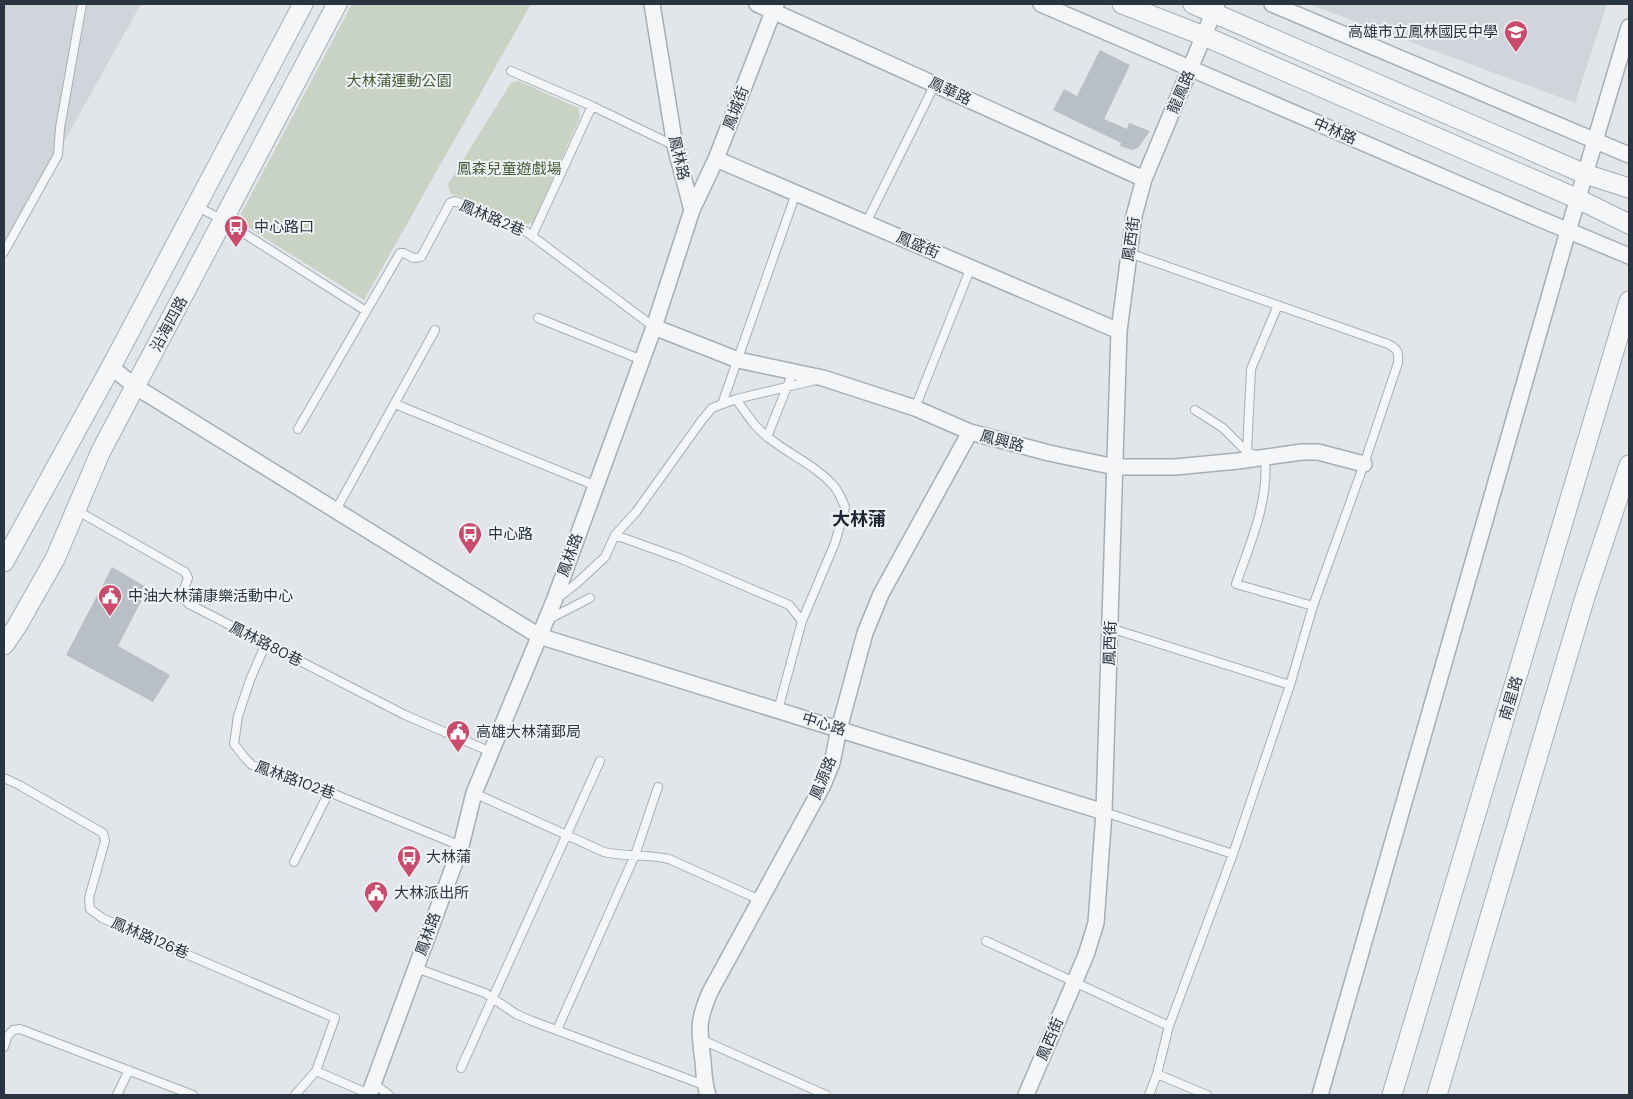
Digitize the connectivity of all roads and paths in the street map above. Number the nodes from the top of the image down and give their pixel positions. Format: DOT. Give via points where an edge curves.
graph roads {
  1 [pos="82,4"];
  2 [pos="303,4"];
  3 [pos="337,4"];
  4 [pos="652,4"];
  5 [pos="757,4"];
  6 [pos="1041,4"];
  7 [pos="1122,4"];
  8 [pos="1193,4"];
  9 [pos="1272,4"];
  10 [pos="774,7"];
  11 [pos="1215,8"];
  12 [pos="1629,27"];
  13 [pos="1204,36"];
  14 [pos="1191,69"];
  15 [pos="511,71"];
  16 [pos="935,84"];
  17 [pos="592,106"];
  18 [pos="1595,141"];
  19 [pos="675,146"];
  20 [pos="1629,154"];
  21 [pos="716,159"];
  22 [pos="1585,174"];
  23 [pos="1144,180"];
  24 [pos="1629,188"];
  25 [pos="796,193"];
  26 [pos="1578,199"];
  27 [pos="196,206"];
  28 [pos="692,210"];
  29 [pos="223,220"];
  30 [pos="866,223"];
  31 [pos="1629,224"];
  32 [pos="1568,231"];
  33 [pos="532,236"];
  34 [pos="4,252"];
  35 [pos="1129,252"];
  36 [pos="1629,256"];
  37 [pos="971,267"];
  38 [pos="1629,301"];
  39 [pos="1278,305"];
  40 [pos="366,311"];
  41 [pos="538,318"];
  42 [pos="654,327"];
  43 [pos="435,330"];
  44 [pos="1119,331"];
  45 [pos="642,360"];
  46 [pos="738,360"];
  47 [pos="110,367"];
  48 [pos="793,372"];
  49 [pos="823,378"];
  50 [pos="136,387"];
  51 [pos="787,387"];
  52 [pos="736,399"];
  53 [pos="395,404"];
  54 [pos="722,404"];
  55 [pos="914,408"];
  56 [pos="1195,410"];
  57 [pos="298,429"];
  58 [pos="970,432"];
  59 [pos="767,437"];
  60 [pos="1247,452"];
  61 [pos="1265,458"];
  62 [pos="1364,464"];
  63 [pos="1629,465"];
  64 [pos="1115,467"];
  65 [pos="596,486"];
  66 [pos="76,510"];
  67 [pos="336,510"];
  68 [pos="615,535"];
  69 [pos="4,562"];
  70 [pos="590,598"];
  71 [pos="554,601"];
  72 [pos="1313,606"];
  73 [pos="545,621"];
  74 [pos="802,622"];
  75 [pos="1110,628"];
  76 [pos="538,636"];
  77 [pos="266,644"];
  78 [pos="4,645"];
  79 [pos="1290,685"];
  80 [pos="778,710"];
  81 [pos="839,728"];
  82 [pos="491,752"];
  83 [pos="600,760"];
  84 [pos="4,778"];
  85 [pos="658,788"];
  86 [pos="329,792"];
  87 [pos="474,793"];
  88 [pos="1104,812"];
  89 [pos="566,835"];
  90 [pos="461,846"];
  91 [pos="1233,854"];
  92 [pos="635,855"];
  93 [pos="294,862"];
  94 [pos="760,900"];
  95 [pos="986,941"];
  96 [pos="416,968"];
  97 [pos="1074,983"];
  98 [pos="493,997"];
  99 [pos="1169,1026"];
  100 [pos="557,1030"];
  101 [pos="700,1039"];
  102 [pos="4,1045"];
  103 [pos="460,1068"];
  104 [pos="129,1070"];
  105 [pos="316,1071"];
  106 [pos="1157,1074"];
  107 [pos="706,1090"];
  108 [pos="370,1091"];
  109 [pos="117,1095"];
  110 [pos="193,1095"];
  111 [pos="295,1095"];
  112 [pos="389,1095"];
  113 [pos="826,1095"];
  114 [pos="1026,1095"];
  115 [pos="1149,1095"];
  116 [pos="1207,1095"];
  117 [pos="1320,1095"];
  118 [pos="1392,1095"];
  119 [pos="1437,1095"];
  1 -- 34 [label="lane" via="58,155"];
  2 -- 27 [label="street, 沿海四路"];
  3 -- 29 [label="street, 沿海四路"];
  4 -- 19 [label="street, 鳳林路"];
  5 -- 10 [label="street, 鳳華路"];
  6 -- 14 [label="street, 中林路"];
  7 -- 13 [label="street"];
  8 -- 11 [label="street"];
  9 -- 18 [label="street"];
  10 -- 16 [label="street, 鳳華路"];
  10 -- 21 [label="street, 鳳城街"];
  11 -- 13 [label="street, 龍鳳路"];
  11 -- 22 [label="street"];
  12 -- 18 [label="street"];
  13 -- 14 [label="street, 龍鳳路"];
  13 -- 26 [label="street"];
  14 -- 23 [label="street, 龍鳳路"];
  14 -- 32 [label="street, 中林路"];
  15 -- 17 [label="lane"];
  16 -- 23 [label="street, 鳳華路"];
  16 -- 30 [label="lane"];
  17 -- 19 [label="lane"];
  17 -- 33 [label="lane"];
  18 -- 20 [label="street"];
  18 -- 22 [label="street"];
  19 -- 28 [label="street, 鳳林路"];
  21 -- 25 [label="street, 鳳盛街"];
  21 -- 28 [label="street, 鳳城街"];
  22 -- 24 [label="street"];
  22 -- 26 [label="street"];
  23 -- 35 [label="street, 鳳西街"];
  25 -- 30 [label="street, 鳳盛街"];
  25 -- 46 [label="lane"];
  26 -- 31 [label="street"];
  26 -- 32 [label="street"];
  27 -- 29 [label="lane"];
  27 -- 47 [label="street, 沿海四路"];
  28 -- 42 [label="street, 鳳林路"];
  29 -- 40 [label="lane"];
  29 -- 50 [label="street, 沿海四路"];
  30 -- 37 [label="street, 鳳盛街"];
  32 -- 36 [label="street, 中林路"];
  32 -- 117 [label="street"];
  33 -- 40 [label="lane, 鳳林路2巷" via="455,201 450,203 421,257 400,253"];
  33 -- 42 [label="lane, 鳳林路2巷"];
  35 -- 39 [label="lane"];
  35 -- 44 [label="street, 鳳西街"];
  37 -- 44 [label="street, 鳳盛街"];
  37 -- 55 [label="lane"];
  38 -- 118 [label="street, 南星路"];
  39 -- 60 [label="lane" via="1251,369"];
  39 -- 62 [label="lane" via="1396,348 1398,362"];
  40 -- 57 [label="lane, 鳳林路2巷"];
  41 -- 45 [label="lane"];
  42 -- 45 [label="street, 鳳林路"];
  42 -- 46 [label="street, 鳳興路"];
  43 -- 53 [label="lane"];
  44 -- 64 [label="street, 鳳西街"];
  45 -- 65 [label="street, 鳳林路"];
  46 -- 48 [label="street, 鳳興路"];
  46 -- 54 [label="lane"];
  47 -- 50 [label="street, 中心路"];
  47 -- 69 [label="street, 沿海四路"];
  48 -- 49 [label="street, 鳳興路"];
  48 -- 51 [label="lane"];
  49 -- 51 [label="lane"];
  49 -- 55 [label="street, 鳳興路"];
  50 -- 66 [label="street, 沿海四路" via="101,451"];
  50 -- 67 [label="street, 中心路"];
  51 -- 52 [label="lane"];
  51 -- 59 [label="lane"];
  52 -- 54 [label="lane"];
  52 -- 59 [label="lane"];
  53 -- 65 [label="lane"];
  53 -- 67 [label="lane"];
  54 -- 68 [label="lane" via="712,408 702,420 636,512"];
  55 -- 58 [label="street, 鳳興路"];
  56 -- 60 [label="lane" via="1223,428"];
  58 -- 64 [label="street, 鳳興路"];
  58 -- 81 [label="street, 鳳源路" via="881,594 865,633"];
  59 -- 74 [label="lane" via="808,463 836,487 845,507 835,543"];
  60 -- 61 [label="lane"];
  61 -- 62 [label="street, 鳳興路" via="1318,452"];
  61 -- 64 [label="street, 鳳興路" via="1175,468"];
  61 -- 72 [label="lane" via="1267,473 1258,523 1236,584"];
  62 -- 72 [label="lane"];
  63 -- 119 [label="street" via="1585,596"];
  64 -- 75 [label="street, 鳳西街"];
  65 -- 71 [label="street, 鳳林路"];
  66 -- 77 [label="lane, 鳳林路80巷" via="185,572 188,578 182,592 189,604"];
  66 -- 78 [label="street, 沿海四路" via="55,559"];
  67 -- 76 [label="street, 中心路"];
  68 -- 71 [label="lane" via="605,557"];
  68 -- 74 [label="lane" via="679,558 789,605"];
  70 -- 73 [label="lane"];
  71 -- 73 [label="street, 鳳林路"];
  72 -- 79 [label="lane"];
  73 -- 76 [label="street, 鳳林路"];
  74 -- 80 [label="lane"];
  75 -- 79 [label="lane"];
  75 -- 88 [label="street, 鳳西街"];
  76 -- 80 [label="street, 中心路"];
  76 -- 82 [label="street, 鳳林路"];
  77 -- 82 [label="lane, 鳳林路80巷" via="405,714"];
  77 -- 86 [label="lane, 鳳林路102巷" via="238,716 234,744 252,765"];
  79 -- 91 [label="lane"];
  80 -- 81 [label="street, 中心路"];
  81 -- 88 [label="street, 中心路"];
  81 -- 94 [label="street, 鳳源路" via="832,763 823,785"];
  82 -- 87 [label="street, 鳳林路"];
  83 -- 89 [label="lane"];
  84 -- 105 [label="lane, 鳳林路126巷" via="103,834 105,841 89,898 90,909 102,918 335,1018"];
  85 -- 92 [label="lane"];
  86 -- 90 [label="lane, 鳳林路102巷"];
  86 -- 93 [label="lane"];
  87 -- 89 [label="lane"];
  87 -- 90 [label="street, 鳳林路"];
  88 -- 91 [label="lane"];
  88 -- 97 [label="street, 鳳西街" via="1096,923"];
  89 -- 92 [label="lane" via="604,852"];
  89 -- 98 [label="lane"];
  90 -- 96 [label="street, 鳳林路"];
  91 -- 99 [label="lane"];
  92 -- 94 [label="lane" via="668,858"];
  92 -- 100 [label="lane"];
  94 -- 101 [label="street, 鳳源路" via="710,992 702,1011"];
  95 -- 97 [label="lane"];
  96 -- 98 [label="lane"];
  96 -- 108 [label="street, 鳳林路"];
  97 -- 99 [label="lane"];
  97 -- 114 [label="street, 鳳西街"];
  98 -- 100 [label="lane" via="516,1014"];
  98 -- 103 [label="lane"];
  99 -- 106 [label="lane"];
  100 -- 107 [label="lane"];
  101 -- 107 [label="street, 鳳源路"];
  101 -- 113 [label="lane"];
  102 -- 104 [label="lane" via="13,1030 20,1028"];
  104 -- 109 [label="lane"];
  104 -- 110 [label="lane"];
  105 -- 108 [label="lane"];
  105 -- 111 [label="lane"];
  106 -- 115 [label="lane"];
  106 -- 116 [label="lane"];
  108 -- 112 [label="lane"];
}
